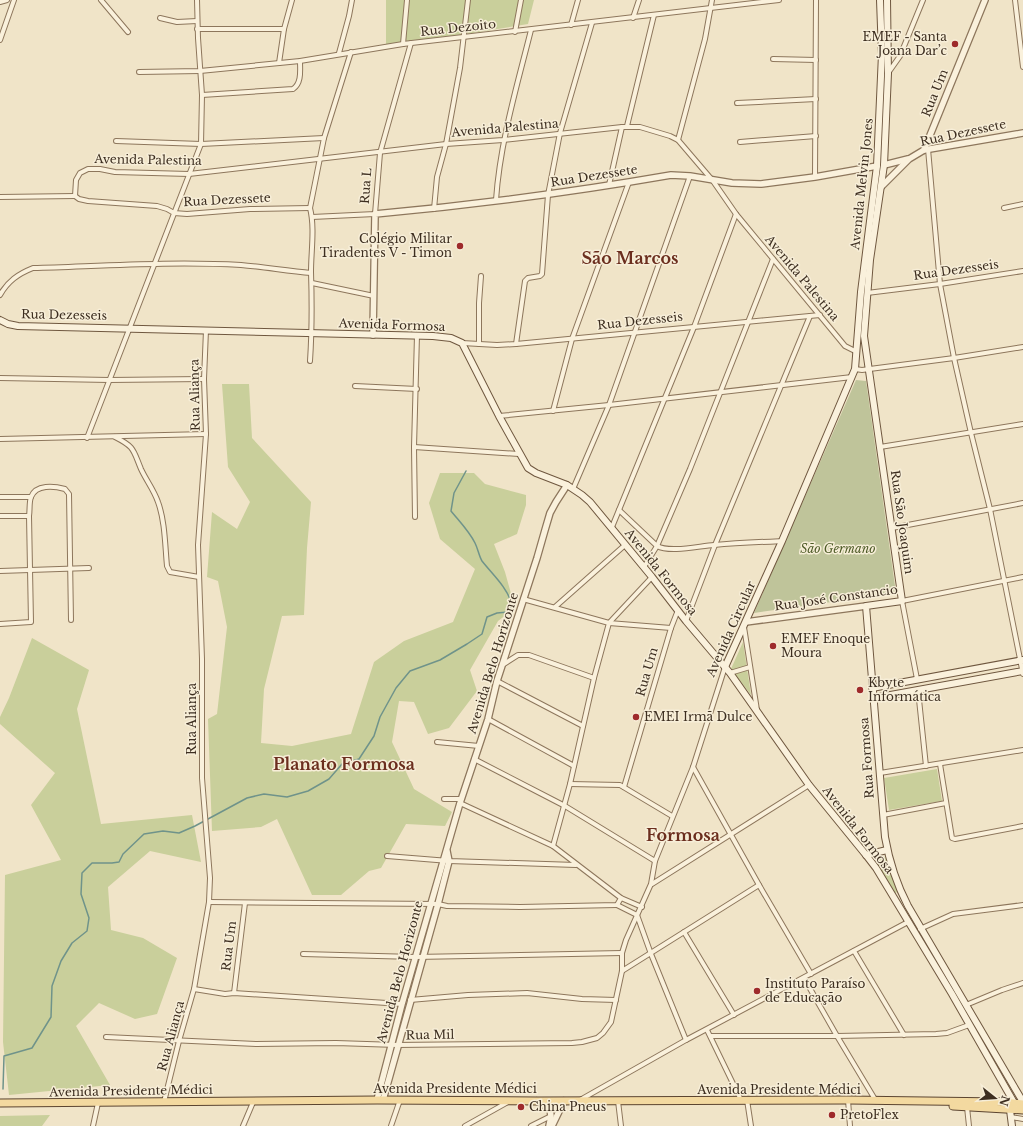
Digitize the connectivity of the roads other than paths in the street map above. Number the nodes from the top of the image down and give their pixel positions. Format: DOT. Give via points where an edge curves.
graph roads {
  1 [pos="7,0"];
  2 [pos="14,0"];
  3 [pos="101,0"];
  4 [pos="197,0"];
  5 [pos="292,0"];
  6 [pos="352,0"];
  7 [pos="407,0"];
  8 [pos="468,0"];
  9 [pos="521,0"];
  10 [pos="578,0"];
  11 [pos="639,0"];
  12 [pos="712,0"];
  13 [pos="779,0"];
  14 [pos="816,0"];
  15 [pos="880,0"];
  16 [pos="887,0"];
  17 [pos="922,0"];
  18 [pos="985,0"];
  19 [pos="1015,0"];
  20 [pos="763,1"];
  21 [pos="0,2"];
  22 [pos="711,8"];
  23 [pos="654,15"];
  24 [pos="160,18"];
  25 [pos="633,18"];
  26 [pos="197,21"];
  27 [pos="592,23"];
  28 [pos="571,25"];
  29 [pos="197,29"];
  30 [pos="284,29"];
  31 [pos="531,30"];
  32 [pos="128,32"];
  33 [pos="514,32"];
  34 [pos="465,37"];
  35 [pos="0,40"];
  36 [pos="412,43"];
  37 [pos="403,44"];
  38 [pos="351,52"];
  39 [pos="339,54"];
  40 [pos="773,59"];
  41 [pos="300,60"];
  42 [pos="816,60"];
  43 [pos="279,63"];
  44 [pos="1023,67"];
  45 [pos="200,71"];
  46 [pos="139,72"];
  47 [pos="888,73"];
  48 [pos="202,95"];
  49 [pos="816,99"];
  50 [pos="738,103"];
  51 [pos="627,126"];
  52 [pos="622,127"];
  53 [pos="560,133"];
  54 [pos="1023,133"];
  55 [pos="816,136"];
  56 [pos="324,138"];
  57 [pos="504,140"];
  58 [pos="678,140"];
  59 [pos="116,141"];
  60 [pos="740,142"];
  61 [pos="201,144"];
  62 [pos="446,144"];
  63 [pos="926,150"];
  64 [pos="380,153"];
  65 [pos="321,158"];
  66 [pos="909,159"];
  67 [pos="884,165"];
  68 [pos="877,166"];
  69 [pos="190,174"];
  70 [pos="690,176"];
  71 [pos="815,178"];
  72 [pos="712,181"];
  73 [pos="629,182"];
  74 [pos="609,185"];
  75 [pos="882,187"];
  76 [pos="548,195"];
  77 [pos="75,196"];
  78 [pos="0,197"];
  79 [pos="496,200"];
  80 [pos="1023,204"];
  81 [pos="310,208"];
  82 [pos="1004,208"];
  83 [pos="434,209"];
  84 [pos="174,213"];
  85 [pos="375,214"];
  86 [pos="736,214"];
  87 [pos="312,217"];
  88 [pos="773,260"];
  89 [pos="154,264"];
  90 [pos="1023,271"];
  91 [pos="311,273"];
  92 [pos="480,276"];
  93 [pos="312,283"];
  94 [pos="940,284"];
  95 [pos="867,293"];
  96 [pos="0,295"];
  97 [pos="374,296"];
  98 [pos="820,315"];
  99 [pos="810,316"];
  100 [pos="0,320"];
  101 [pos="750,321"];
  102 [pos="130,327"];
  103 [pos="694,327"];
  104 [pos="206,330"];
  105 [pos="312,333"];
  106 [pos="635,333"];
  107 [pos="373,335"];
  108 [pos="417,335"];
  109 [pos="572,339"];
  110 [pos="462,342"];
  111 [pos="479,344"];
  112 [pos="516,344"];
  113 [pos="1023,347"];
  114 [pos="857,352"];
  115 [pos="954,358"];
  116 [pos="310,361"];
  117 [pos="868,368"];
  118 [pos="855,369"];
  119 [pos="853,377"];
  120 [pos="0,378"];
  121 [pos="204,379"];
  122 [pos="109,380"];
  123 [pos="781,384"];
  124 [pos="355,386"];
  125 [pos="417,389"];
  126 [pos="721,392"];
  127 [pos="663,399"];
  128 [pos="609,406"];
  129 [pos="552,411"];
  130 [pos="499,416"];
  131 [pos="1023,424"];
  132 [pos="971,433"];
  133 [pos="206,434"];
  134 [pos="115,436"];
  135 [pos="87,438"];
  136 [pos="0,439"];
  137 [pos="414,446"];
  138 [pos="880,447"];
  139 [pos="519,454"];
  140 [pos="567,485"];
  141 [pos="573,488"];
  142 [pos="0,497"];
  143 [pos="30,497"];
  144 [pos="1023,503"];
  145 [pos="990,509"];
  146 [pos="619,510"];
  147 [pos="0,516"];
  148 [pos="29,516"];
  149 [pos="415,517"];
  150 [pos="612,527"];
  151 [pos="892,528"];
  152 [pos="782,541"];
  153 [pos="624,545"];
  154 [pos="715,545"];
  155 [pos="657,546"];
  156 [pos="644,567"];
  157 [pos="70,568"];
  158 [pos="89,568"];
  159 [pos="30,569"];
  160 [pos="0,571"];
  161 [pos="652,576"];
  162 [pos="199,577"];
  163 [pos="1023,578"];
  164 [pos="1005,580"];
  165 [pos="523,599"];
  166 [pos="902,601"];
  167 [pos="866,606"];
  168 [pos="555,607"];
  169 [pos="678,610"];
  170 [pos="70,620"];
  171 [pos="686,621"];
  172 [pos="610,623"];
  173 [pos="0,624"];
  174 [pos="745,624"];
  175 [pos="671,628"];
  176 [pos="1022,660"];
  177 [pos="504,664"];
  178 [pos="725,667"];
  179 [pos="750,667"];
  180 [pos="1023,672"];
  181 [pos="730,673"];
  182 [pos="594,678"];
  183 [pos="917,679"];
  184 [pos="497,681"];
  185 [pos="872,688"];
  186 [pos="918,690"];
  187 [pos="874,698"];
  188 [pos="758,712"];
  189 [pos="488,719"];
  190 [pos="583,726"];
  191 [pos="437,742"];
  192 [pos="479,746"];
  193 [pos="1023,750"];
  194 [pos="474,758"];
  195 [pos="940,764"];
  196 [pos="574,766"];
  197 [pos="926,766"];
  198 [pos="693,767"];
  199 [pos="880,773"];
  200 [pos="570,784"];
  201 [pos="808,785"];
  202 [pos="624,787"];
  203 [pos="444,799"];
  204 [pos="460,801"];
  205 [pos="946,803"];
  206 [pos="565,806"];
  207 [pos="883,815"];
  208 [pos="672,816"];
  209 [pos="1023,826"];
  210 [pos="730,834"];
  211 [pos="885,837"];
  212 [pos="553,846"];
  213 [pos="887,850"];
  214 [pos="866,855"];
  215 [pos="387,856"];
  216 [pos="446,860"];
  217 [pos="656,861"];
  218 [pos="578,865"];
  219 [pos="651,884"];
  220 [pos="759,885"];
  221 [pos="901,893"];
  222 [pos="894,897"];
  223 [pos="621,898"];
  224 [pos="209,902"];
  225 [pos="245,903"];
  226 [pos="430,904"];
  227 [pos="438,904"];
  228 [pos="617,905"];
  229 [pos="1023,905"];
  230 [pos="642,907"];
  231 [pos="637,915"];
  232 [pos="908,922"];
  233 [pos="920,929"];
  234 [pos="684,932"];
  235 [pos="854,951"];
  236 [pos="622,953"];
  237 [pos="303,954"];
  238 [pos="651,954"];
  239 [pos="422,956"];
  240 [pos="415,957"];
  241 [pos="935,960"];
  242 [pos="622,971"];
  243 [pos="811,974"];
  244 [pos="804,978"];
  245 [pos="1023,983"];
  246 [pos="194,989"];
  247 [pos="234,993"];
  248 [pos="955,993"];
  249 [pos="410,1000"];
  250 [pos="616,1000"];
  251 [pos="402,1004"];
  252 [pos="966,1005"];
  253 [pos="734,1015"];
  254 [pos="969,1025"];
  255 [pos="707,1030"];
  256 [pos="904,1035"];
  257 [pos="711,1036"];
  258 [pos="837,1036"];
  259 [pos="106,1037"];
  260 [pos="686,1040"];
  261 [pos="179,1041"];
  262 [pos="391,1045"];
  263 [pos="397,1045"];
  264 [pos="254,1100"];
  265 [pos="380,1100"];
  266 [pos="400,1100"];
  267 [pos="744,1100"];
  268 [pos="848,1100"];
  269 [pos="509,1101"];
  270 [pos="537,1101"];
  271 [pos="564,1101"];
  272 [pos="577,1101"];
  273 [pos="618,1101"];
  274 [pos="876,1101"];
  275 [pos="909,1101"];
  276 [pos="164,1102"];
  277 [pos="0,1103"];
  278 [pos="98,1103"];
  279 [pos="1014,1103"];
  280 [pos="1022,1106"];
  281 [pos="967,1107"];
  282 [pos="1010,1114"];
  283 [pos="551,1116"];
  284 [pos="1023,1119"];
  285 [pos="93,1126"];
  286 [pos="243,1126"];
  287 [pos="391,1126"];
  288 [pos="464,1126"];
  289 [pos="531,1126"];
  290 [pos="549,1126"];
  291 [pos="552,1126"];
  292 [pos="621,1126"];
  293 [pos="751,1126"];
  294 [pos="850,1126"];
  295 [pos="969,1126"];
  296 [pos="1012,1126"];
  1 -- 21 [label="street"];
  2 -- 35 [label="street"];
  3 -- 32 [label="street"];
  4 -- 26 [label="street"];
  5 -- 30 [label="street"];
  6 -- 39 [label="street"];
  7 -- 37 [label="street"];
  8 -- 34 [label="street"];
  9 -- 33 [label="street"];
  10 -- 28 [label="street"];
  11 -- 25 [label="street"];
  12 -- 22 [label="street"];
  13 -- 20 [label="street, Rua Dezoito"];
  14 -- 42 [label="street"];
  15 -- 68 [label="main road, Avenida Melvin Jones" via="882,54"];
  16 -- 47 [label="main road, Avenida Melvin Jones"];
  17 -- 47 [label="street" via="900,56"];
  18 -- 63 [label="street, Rua Um"];
  19 -- 44 [label="street"];
  20 -- 22 [label="street, Rua Dezoito"];
  22 -- 23 [label="street, Rua Dezoito"];
  22 -- 58 [label="street"];
  23 -- 25 [label="street, Rua Dezoito"];
  23 -- 51 [label="street"];
  24 -- 26 [label="street" via="177,22"];
  25 -- 27 [label="street, Rua Dezoito"];
  26 -- 29 [label="street"];
  27 -- 28 [label="street, Rua Dezoito"];
  27 -- 53 [label="street"];
  28 -- 31 [label="street, Rua Dezoito"];
  29 -- 30 [label="street"];
  29 -- 45 [label="street"];
  30 -- 43 [label="street"];
  31 -- 33 [label="street, Rua Dezoito"];
  31 -- 57 [label="street"];
  33 -- 34 [label="street, Rua Dezoito"];
  34 -- 36 [label="street, Rua Dezoito"];
  34 -- 62 [label="street"];
  36 -- 37 [label="street, Rua Dezoito"];
  36 -- 64 [label="street, Rua L"];
  37 -- 38 [label="street, Rua Dezoito"];
  38 -- 39 [label="street, Rua Dezoito"];
  38 -- 56 [label="street"];
  39 -- 41 [label="street, Rua Dezoito"];
  40 -- 42 [label="street"];
  41 -- 43 [label="street, Rua Dezoito"];
  41 -- 48 [label="street" via="298,82 293,88"];
  42 -- 49 [label="street"];
  43 -- 45 [label="street, Rua Dezoito"];
  45 -- 46 [label="street, Rua Dezoito"];
  45 -- 48 [label="street"];
  47 -- 67 [label="main road, Avenida Melvin Jones"];
  48 -- 61 [label="street"];
  49 -- 50 [label="street"];
  49 -- 55 [label="street"];
  51 -- 52 [label="street, Avenida Palestina"];
  51 -- 58 [label="street, Avenida Palestina" via="650,129"];
  52 -- 53 [label="street, Avenida Palestina"];
  52 -- 74 [label="street"];
  53 -- 57 [label="street, Avenida Palestina"];
  53 -- 76 [label="street"];
  54 -- 63 [label="street, Rua Dezessete"];
  55 -- 60 [label="street"];
  55 -- 71 [label="street"];
  56 -- 61 [label="street"];
  56 -- 65 [label="street"];
  57 -- 62 [label="street, Avenida Palestina"];
  57 -- 79 [label="street" via="497,176"];
  58 -- 72 [label="street, Avenida Palestina"];
  59 -- 61 [label="street"];
  61 -- 69 [label="street"];
  62 -- 64 [label="street, Avenida Palestina"];
  62 -- 83 [label="street" via="437,177"];
  63 -- 66 [label="street, Rua Dezessete"];
  63 -- 94 [label="street"];
  64 -- 65 [label="street, Avenida Palestina"];
  64 -- 85 [label="street, Rua L"];
  65 -- 69 [label="street, Avenida Palestina"];
  65 -- 81 [label="street"];
  66 -- 67 [label="street, Rua Dezessete"];
  66 -- 75 [label="street, Rua Dezessete"];
  67 -- 68 [label="street"];
  67 -- 75 [label="main road, Avenida Melvin Jones"];
  68 -- 71 [label="street, Rua Dezessete"];
  68 -- 114 [label="main road, Avenida Melvin Jones" via="862,284"];
  69 -- 77 [label="street, Avenida Palestina" via="88,169 80,173 76,180"];
  69 -- 84 [label="street"];
  70 -- 72 [label="street, Rua Dezessete"];
  70 -- 73 [label="street, Rua Dezessete" via="671,174"];
  70 -- 106 [label="street"];
  71 -- 72 [label="street, Rua Dezessete" via="761,184"];
  72 -- 86 [label="street, Avenida Palestina"];
  73 -- 74 [label="street, Rua Dezessete"];
  73 -- 109 [label="street"];
  74 -- 76 [label="street, Rua Dezessete"];
  75 -- 95 [label="main road, Avenida Melvin Jones"];
  76 -- 79 [label="street, Rua Dezessete"];
  76 -- 112 [label="street" via="542,274 525,281"];
  77 -- 78 [label="street, Rua Dezessete"];
  77 -- 84 [label="street, Rua Dezessete" via="88,201 157,206"];
  79 -- 83 [label="street, Rua Dezessete"];
  80 -- 82 [label="street"];
  81 -- 84 [label="street, Rua Dezessete"];
  81 -- 87 [label="street"];
  83 -- 85 [label="street, Rua Dezessete"];
  84 -- 89 [label="street"];
  85 -- 87 [label="street, Rua Dezessete"];
  85 -- 97 [label="street, Rua L"];
  86 -- 88 [label="street, Avenida Palestina"];
  86 -- 103 [label="street"];
  87 -- 91 [label="street"];
  88 -- 98 [label="street, Avenida Palestina"];
  88 -- 101 [label="street"];
  89 -- 91 [label="street" via="243,265"];
  89 -- 96 [label="street" via="33,268 15,277"];
  89 -- 102 [label="street"];
  90 -- 94 [label="street, Rua Dezesseis"];
  91 -- 93 [label="street"];
  92 -- 111 [label="street"];
  93 -- 97 [label="street"];
  93 -- 105 [label="street"];
  94 -- 95 [label="street, Rua Dezesseis"];
  94 -- 115 [label="street"];
  95 -- 117 [label="main road, Avenida Melvin Jones" via="864,336"];
  97 -- 107 [label="street, Rua L"];
  98 -- 99 [label="street, Rua Dezesseis"];
  98 -- 114 [label="street, Avenida Palestina" via="845,346"];
  99 -- 101 [label="street, Rua Dezesseis"];
  99 -- 123 [label="street"];
  100 -- 102 [label="main road, Rua Dezesseis" via="18,326"];
  101 -- 103 [label="street, Rua Dezesseis"];
  101 -- 126 [label="street"];
  102 -- 104 [label="main road, Avenida Formosa"];
  102 -- 122 [label="street"];
  103 -- 106 [label="street, Rua Dezesseis"];
  103 -- 127 [label="street"];
  104 -- 105 [label="main road, Avenida Formosa"];
  104 -- 121 [label="street, Rua Aliança"];
  105 -- 107 [label="main road, Avenida Formosa"];
  105 -- 116 [label="street"];
  106 -- 109 [label="street, Rua Dezesseis"];
  106 -- 128 [label="street"];
  107 -- 108 [label="main road, Avenida Formosa"];
  108 -- 110 [label="main road, Avenida Formosa" via="451,338"];
  108 -- 125 [label="street"];
  109 -- 112 [label="street, Rua Dezesseis"];
  109 -- 129 [label="street"];
  110 -- 111 [label="street, Rua Dezesseis"];
  110 -- 130 [label="main road, Avenida Formosa"];
  111 -- 112 [label="street, Rua Dezesseis"];
  113 -- 115 [label="street"];
  114 -- 118 [label="main road, Avenida Melvin Jones"];
  115 -- 117 [label="street"];
  115 -- 132 [label="street"];
  117 -- 118 [label="street"];
  117 -- 138 [label="main road, Rua São Joaquim"];
  118 -- 119 [label="main road, Avenida Circular"];
  119 -- 123 [label="street"];
  119 -- 152 [label="main road, Avenida Circular"];
  120 -- 122 [label="street"];
  121 -- 122 [label="street"];
  121 -- 133 [label="street, Rua Aliança"];
  122 -- 135 [label="street"];
  123 -- 126 [label="street"];
  123 -- 154 [label="street"];
  124 -- 125 [label="street"];
  125 -- 137 [label="street"];
  126 -- 127 [label="street"];
  126 -- 155 [label="street"];
  127 -- 128 [label="street"];
  127 -- 146 [label="street"];
  128 -- 129 [label="street"];
  128 -- 141 [label="street"];
  129 -- 130 [label="street"];
  130 -- 139 [label="main road, Avenida Formosa"];
  131 -- 132 [label="street"];
  132 -- 138 [label="street"];
  132 -- 145 [label="street"];
  133 -- 134 [label="street"];
  133 -- 162 [label="street, Rua Aliança" via="198,545"];
  134 -- 135 [label="street"];
  134 -- 162 [label="street" via="131,447 136,454 158,502 170,572"];
  135 -- 136 [label="street"];
  137 -- 139 [label="street"];
  137 -- 149 [label="street"];
  138 -- 151 [label="main road, Rua São Joaquim"];
  139 -- 140 [label="main road, Avenida Formosa" via="531,471"];
  140 -- 141 [label="main road, Avenida Formosa"];
  140 -- 165 [label="street, Avenida Belo Horizonte" via="550,513"];
  141 -- 150 [label="main road, Avenida Formosa" via="590,502"];
  142 -- 143 [label="street"];
  143 -- 148 [label="street"];
  143 -- 157 [label="street" via="36,490 49,486 65,489 69,494"];
  144 -- 145 [label="street"];
  145 -- 151 [label="street"];
  145 -- 164 [label="street"];
  146 -- 150 [label="street"];
  146 -- 155 [label="street"];
  147 -- 148 [label="street"];
  148 -- 159 [label="street"];
  150 -- 153 [label="main road, Avenida Formosa"];
  151 -- 166 [label="main road, Rua São Joaquim"];
  152 -- 154 [label="street"];
  152 -- 174 [label="main road, Avenida Circular"];
  153 -- 156 [label="main road, Avenida Formosa"];
  153 -- 168 [label="street"];
  154 -- 155 [label="street" via="671,549"];
  154 -- 171 [label="street"];
  155 -- 156 [label="street"];
  156 -- 161 [label="main road, Avenida Formosa"];
  157 -- 158 [label="street"];
  157 -- 159 [label="street"];
  157 -- 170 [label="street"];
  159 -- 160 [label="street"];
  159 -- 173 [label="street" via="31,622"];
  161 -- 169 [label="main road, Avenida Formosa"];
  161 -- 172 [label="street"];
  162 -- 224 [label="street, Rua Aliança" via="202,778 210,878"];
  163 -- 164 [label="street, Rua José Constancio"];
  164 -- 166 [label="street, Rua José Constancio"];
  164 -- 176 [label="street"];
  165 -- 168 [label="street"];
  165 -- 177 [label="street, Avenida Belo Horizonte"];
  166 -- 167 [label="main road, Rua José Constancio"];
  166 -- 183 [label="street, Rua São Joaquim"];
  167 -- 174 [label="street, Rua José Constancio"];
  167 -- 185 [label="main road, Rua Formosa"];
  168 -- 172 [label="street"];
  169 -- 171 [label="main road, Avenida Formosa"];
  169 -- 175 [label="street, Rua Um"];
  171 -- 178 [label="main road, Avenida Formosa"];
  172 -- 175 [label="street"];
  172 -- 182 [label="street"];
  174 -- 178 [label="main road, Avenida Circular"];
  174 -- 179 [label="street"];
  175 -- 202 [label="street, Rua Um"];
  176 -- 180 [label="street"];
  176 -- 183 [label="main road"];
  177 -- 182 [label="street" via="518,655 529,655"];
  177 -- 184 [label="street, Avenida Belo Horizonte"];
  178 -- 181 [label="main road, Avenida Formosa"];
  178 -- 198 [label="street, Avenida Circular"];
  179 -- 181 [label="street"];
  179 -- 188 [label="street"];
  180 -- 186 [label="main road"];
  181 -- 188 [label="main road, Avenida Formosa"];
  182 -- 190 [label="street"];
  183 -- 185 [label="main road"];
  184 -- 189 [label="street, Avenida Belo Horizonte"];
  184 -- 190 [label="street"];
  185 -- 187 [label="main road, Rua Formosa"];
  186 -- 187 [label="main road"];
  186 -- 197 [label="street"];
  187 -- 199 [label="main road, Rua Formosa"];
  188 -- 201 [label="main road, Avenida Formosa"];
  189 -- 192 [label="street, Avenida Belo Horizonte"];
  189 -- 196 [label="street"];
  190 -- 196 [label="street"];
  191 -- 192 [label="street"];
  192 -- 194 [label="street, Avenida Belo Horizonte"];
  193 -- 195 [label="street"];
  194 -- 204 [label="street, Avenida Belo Horizonte"];
  194 -- 206 [label="street"];
  195 -- 197 [label="street"];
  195 -- 205 [label="street"];
  196 -- 200 [label="street"];
  197 -- 199 [label="street"];
  198 -- 208 [label="street, Avenida Circular"];
  198 -- 210 [label="street"];
  199 -- 207 [label="main road, Rua Formosa"];
  200 -- 202 [label="street"];
  200 -- 206 [label="street"];
  201 -- 210 [label="street"];
  201 -- 214 [label="main road, Avenida Formosa"];
  202 -- 208 [label="street"];
  203 -- 204 [label="street"];
  204 -- 212 [label="street"];
  204 -- 216 [label="street, Avenida Belo Horizonte"];
  205 -- 207 [label="street"];
  205 -- 209 [label="street" via="951,836 955,839"];
  206 -- 212 [label="street"];
  206 -- 217 [label="street"];
  207 -- 211 [label="main road, Rua Formosa"];
  208 -- 217 [label="street, Avenida Circular"];
  210 -- 219 [label="street"];
  210 -- 220 [label="street"];
  211 -- 213 [label="main road, Avenida Formosa"];
  212 -- 218 [label="street"];
  213 -- 214 [label="main road"];
  213 -- 221 [label="main road, Avenida Formosa"];
  214 -- 222 [label="main road, Avenida Formosa"];
  215 -- 216 [label="street"];
  216 -- 218 [label="street"];
  216 -- 226 [label="street, Avenida Belo Horizonte"];
  216 -- 227 [label="street, Avenida Belo Horizonte"];
  217 -- 219 [label="street, Avenida Circular"];
  218 -- 223 [label="street"];
  219 -- 230 [label="street, Avenida Circular"];
  220 -- 234 [label="street"];
  220 -- 243 [label="street"];
  221 -- 222 [label="main road"];
  221 -- 233 [label="main road, Avenida Formosa"];
  222 -- 232 [label="main road, Avenida Formosa"];
  223 -- 228 [label="street"];
  223 -- 230 [label="street"];
  224 -- 225 [label="street"];
  224 -- 246 [label="street, Rua Aliança"];
  225 -- 226 [label="street"];
  225 -- 247 [label="street, Rua Um"];
  226 -- 227 [label="street"];
  226 -- 240 [label="street, Avenida Belo Horizonte"];
  227 -- 228 [label="street"];
  227 -- 239 [label="street, Avenida Belo Horizonte"];
  228 -- 231 [label="street"];
  229 -- 233 [label="street" via="953,914"];
  230 -- 231 [label="street, Avenida Circular"];
  231 -- 236 [label="street, Rua Mil"];
  231 -- 238 [label="street"];
  232 -- 235 [label="street"];
  232 -- 241 [label="main road, Avenida Formosa"];
  233 -- 241 [label="main road, Avenida Formosa"];
  234 -- 238 [label="street"];
  234 -- 253 [label="street"];
  235 -- 243 [label="street"];
  235 -- 256 [label="street"];
  236 -- 239 [label="street"];
  236 -- 242 [label="street, Rua Mil"];
  237 -- 240 [label="street"];
  238 -- 242 [label="street"];
  238 -- 260 [label="street"];
  239 -- 240 [label="street"];
  239 -- 249 [label="street, Avenida Belo Horizonte"];
  240 -- 251 [label="street, Avenida Belo Horizonte"];
  241 -- 248 [label="main road, Avenida Formosa"];
  242 -- 250 [label="street, Rua Mil"];
  243 -- 244 [label="street"];
  244 -- 253 [label="street"];
  244 -- 258 [label="street"];
  245 -- 252 [label="street"];
  246 -- 247 [label="street"];
  246 -- 261 [label="street, Rua Aliança"];
  247 -- 251 [label="street"];
  248 -- 252 [label="main road, Avenida Formosa"];
  248 -- 254 [label="main road, Avenida Formosa"];
  249 -- 250 [label="street" via="527,993"];
  249 -- 263 [label="street, Avenida Belo Horizonte"];
  250 -- 263 [label="street, Rua Mil" via="608,1027 597,1038 582,1042"];
  251 -- 262 [label="street, Avenida Belo Horizonte"];
  252 -- 280 [label="main road, Avenida Formosa"];
  253 -- 255 [label="street"];
  254 -- 256 [label="street" via="947,1033"];
  254 -- 279 [label="main road, Avenida Formosa"];
  255 -- 257 [label="street"];
  255 -- 260 [label="street"];
  256 -- 258 [label="street"];
  257 -- 258 [label="street"];
  257 -- 267 [label="street"];
  258 -- 274 [label="street"];
  259 -- 261 [label="street, Rua Mil"];
  260 -- 272 [label="street"];
  261 -- 262 [label="street, Rua Mil"];
  261 -- 276 [label="street, Rua Aliança"];
  262 -- 263 [label="street, Rua Mil"];
  262 -- 265 [label="street, Avenida Belo Horizonte"];
  263 -- 265 [label="street, Avenida Belo Horizonte"];
  264 -- 265 [label="main road, Avenida Presidente Médici"];
  264 -- 276 [label="main road, Avenida Presidente Médici"];
  264 -- 286 [label="street"];
  265 -- 266 [label="main road, Avenida Presidente Médici"];
  266 -- 269 [label="main road, Avenida Presidente Médici"];
  266 -- 287 [label="street"];
  267 -- 268 [label="main road, Avenida Presidente Médici"];
  267 -- 273 [label="main road, Avenida Presidente Médici"];
  267 -- 293 [label="street"];
  268 -- 274 [label="main road, Avenida Presidente Médici"];
  268 -- 294 [label="street"];
  269 -- 270 [label="main road, Avenida Presidente Médici"];
  269 -- 288 [label="street"];
  270 -- 271 [label="main road, Avenida Presidente Médici"];
  270 -- 283 [label="street" via="550,1109"];
  271 -- 272 [label="main road, Avenida Presidente Médici"];
  271 -- 291 [label="street"];
  272 -- 273 [label="main road, Avenida Presidente Médici"];
  273 -- 292 [label="street"];
  274 -- 275 [label="main road, Avenida Presidente Médici"];
  275 -- 279 [label="main road, Avenida Presidente Médici"];
  275 -- 281 [label="main road, Avenida Presidente Médici"];
  276 -- 278 [label="main road, Avenida Presidente Médici"];
  277 -- 278 [label="main road, Avenida Presidente Médici"];
  278 -- 285 [label="street"];
  279 -- 280 [label="main road, Avenida Presidente Médici"];
  280 -- 282 [label="main road, Avenida Presidente Médici"];
  281 -- 282 [label="main road, Avenida Presidente Médici"];
  281 -- 295 [label="street"];
  282 -- 284 [label="street"];
  282 -- 296 [label="main road"];
  283 -- 289 [label="street"];
  283 -- 290 [label="street"];
}
